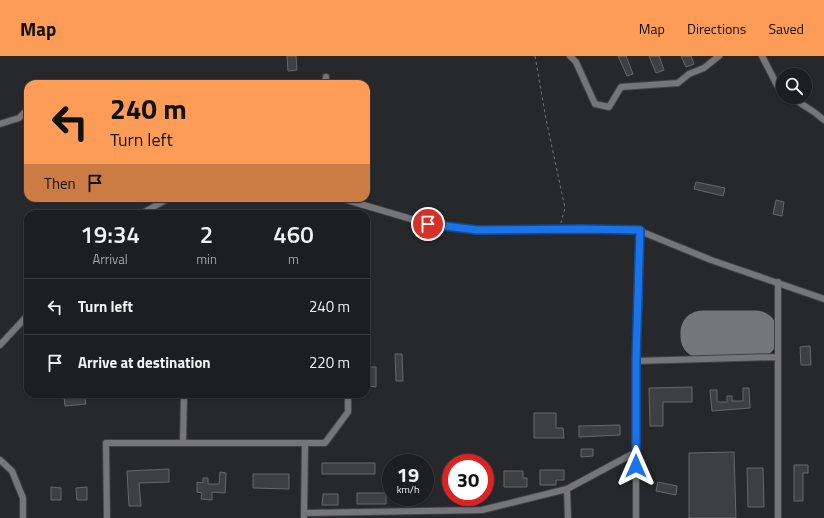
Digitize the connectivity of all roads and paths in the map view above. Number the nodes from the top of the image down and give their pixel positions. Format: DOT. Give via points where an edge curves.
graph roads {
  1 [pos="534,56"];
  2 [pos="570,56"];
  3 [pos="719,56"];
  4 [pos="762,56"];
  5 [pos="776,83"];
  6 [pos="802,104"];
  7 [pos="24,113"];
  8 [pos="824,120"];
  9 [pos="0,124"];
  10 [pos="162,202"];
  11 [pos="354,202"];
  12 [pos="147,210"];
  13 [pos="559,229"];
  14 [pos="640,230"];
  15 [pos="778,282"];
  16 [pos="824,299"];
  17 [pos="24,319"];
  18 [pos="0,345"];
  19 [pos="777,357"];
  20 [pos="636,361"];
  21 [pos="184,398"];
  22 [pos="348,398"];
  23 [pos="183,443"];
  24 [pos="306,443"];
  25 [pos="636,452"];
  26 [pos="0,460"];
  27 [pos="567,489"];
  28 [pos="304,516"];
  29 [pos="23,518"];
  30 [pos="107,518"];
  31 [pos="568,518"];
  32 [pos="636,518"];
  33 [pos="778,518"];
  1 -- 13 [label="path" via="565,208"];
  2 -- 3 [label="street" via="576,62 595,104 609,107 621,87 678,83"];
  4 -- 5 [label="street"];
  6 -- 8 [label="street"];
  7 -- 9 [label="street" via="19,118"];
  10 -- 12 [label="street"];
  11 -- 13 [label="street" via="428,224 477,230"];
  13 -- 14 [label="street"];
  14 -- 15 [label="street" via="711,260"];
  14 -- 20 [label="street"];
  15 -- 16 [label="street"];
  15 -- 19 [label="street"];
  17 -- 18 [label="street"];
  19 -- 20 [label="street"];
  19 -- 33 [label="street"];
  20 -- 25 [label="street"];
  21 -- 23 [label="street"];
  22 -- 24 [label="street" via="348,412 325,443"];
  23 -- 24 [label="street"];
  23 -- 30 [label="street" via="106,443"];
  24 -- 28 [label="street"];
  25 -- 27 [label="street"];
  25 -- 32 [label="street"];
  26 -- 29 [label="street" via="12,471 22,498"];
  27 -- 28 [label="street" via="482,510"];
  27 -- 31 [label="street"];
}
